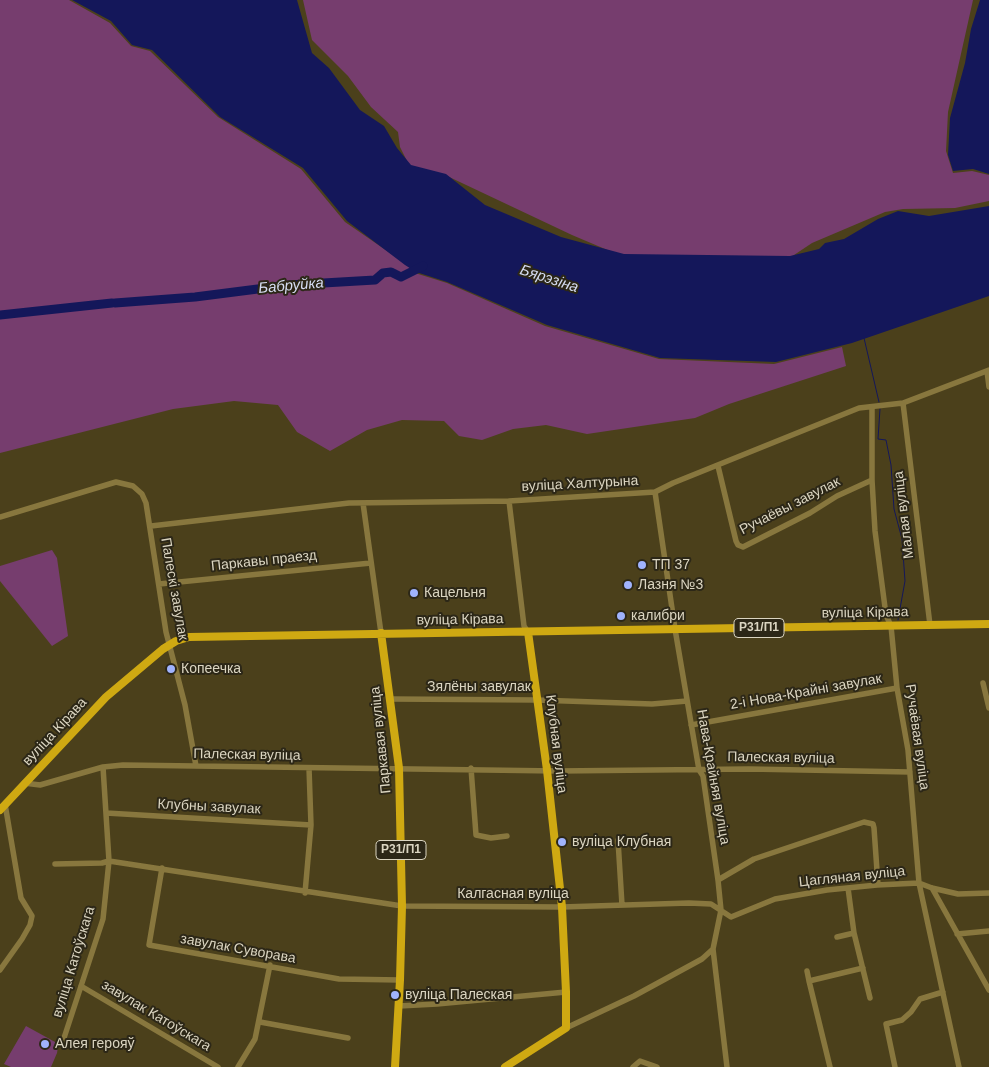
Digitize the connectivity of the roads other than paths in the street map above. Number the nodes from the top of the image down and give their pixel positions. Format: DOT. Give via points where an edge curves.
graph roads {
  1 [pos="988,370"];
  2 [pos="989,387"];
  3 [pos="903,403"];
  4 [pos="874,407"];
  5 [pos="718,466"];
  6 [pos="872,480"];
  7 [pos="655,492"];
  8 [pos="509,501"];
  9 [pos="364,503"];
  10 [pos="0,516"];
  11 [pos="151,526"];
  12 [pos="371,563"];
  13 [pos="159,584"];
  14 [pos="989,624"];
  15 [pos="930,625"];
  16 [pos="891,626"];
  17 [pos="675,629"];
  18 [pos="528,632"];
  19 [pos="381,633"];
  20 [pos="170,644"];
  21 [pos="983,683"];
  22 [pos="897,688"];
  23 [pos="390,699"];
  24 [pos="537,700"];
  25 [pos="687,701"];
  26 [pos="989,708"];
  27 [pos="691,725"];
  28 [pos="196,766"];
  29 [pos="104,767"];
  30 [pos="309,768"];
  31 [pos="399,768"];
  32 [pos="471,768"];
  33 [pos="547,770"];
  34 [pos="699,770"];
  35 [pos="910,772"];
  36 [pos="24,783"];
  37 [pos="3,807"];
  38 [pos="106,813"];
  39 [pos="310,825"];
  40 [pos="507,836"];
  41 [pos="618,840"];
  42 [pos="109,861"];
  43 [pos="55,864"];
  44 [pos="162,868"];
  45 [pos="718,880"];
  46 [pos="919,882"];
  47 [pos="878,885"];
  48 [pos="848,888"];
  49 [pos="932,888"];
  50 [pos="305,892"];
  51 [pos="989,893"];
  52 [pos="622,905"];
  53 [pos="402,906"];
  54 [pos="562,907"];
  55 [pos="721,910"];
  56 [pos="989,931"];
  57 [pos="854,933"];
  58 [pos="957,934"];
  59 [pos="837,937"];
  60 [pos="713,949"];
  61 [pos="270,965"];
  62 [pos="863,968"];
  63 [pos="0,970"];
  64 [pos="807,971"];
  65 [pos="400,980"];
  66 [pos="809,981"];
  67 [pos="80,986"];
  68 [pos="989,990"];
  69 [pos="566,992"];
  70 [pos="943,992"];
  71 [pos="870,998"];
  72 [pos="399,1006"];
  73 [pos="260,1022"];
  74 [pos="566,1028"];
  75 [pos="348,1038"];
  76 [pos="63,1041"];
  77 [pos="218,1067"];
  78 [pos="238,1067"];
  79 [pos="395,1067"];
  80 [pos="505,1067"];
  81 [pos="633,1067"];
  82 [pos="657,1067"];
  83 [pos="727,1067"];
  84 [pos="830,1067"];
  85 [pos="895,1067"];
  86 [pos="959,1067"];
  1 -- 2 [label="street"];
  1 -- 3 [label="street, вуліца Халтурына"];
  3 -- 4 [label="street, вуліца Халтурына"];
  3 -- 15 [label="street, Малая вуліца"];
  4 -- 5 [label="street, вуліца Халтурына" via="860,408"];
  4 -- 6 [label="street, Ручаёвая вуліца"];
  5 -- 6 [label="street, Ручаёвы завулак" via="736,541 743,547"];
  5 -- 7 [label="street, вуліца Халтурына"];
  6 -- 16 [label="street, Ручаёвая вуліца" via="874,531 886,615"];
  7 -- 8 [label="street, вуліца Халтурына"];
  7 -- 17 [label="street, Нава-Крайняя вуліца"];
  8 -- 9 [label="street, вуліца Халтурына"];
  8 -- 18 [label="street, Клубная вуліца" via="524,626"];
  9 -- 11 [label="street, вуліца Халтурына"];
  9 -- 12 [label="street, Паркавая вуліца"];
  10 -- 11 [label="street, Палескі завулак" via="116,482 133,486 142,494"];
  11 -- 13 [label="street, Палескі завулак"];
  12 -- 13 [label="street, Паркавы праезд"];
  12 -- 19 [label="street, Паркавая вуліца"];
  13 -- 20 [label="street, Палескі завулак"];
  14 -- 15 [label="main road, вуліца Кірава / Р31/П1"];
  15 -- 16 [label="main road, вуліца Кірава / Р31/П1"];
  16 -- 17 [label="main road, вуліца Кірава / Р31/П1"];
  16 -- 22 [label="street, Ручаёвая вуліца"];
  17 -- 18 [label="main road, вуліца Кірава / Р31/П1"];
  17 -- 25 [label="street, Нава-Крайняя вуліца"];
  18 -- 19 [label="main road, вуліца Кірава / Р31/П1"];
  18 -- 24 [label="main road, Клубная вуліца"];
  19 -- 20 [label="main road, вуліца Кірава" via="197,637"];
  19 -- 23 [label="main road, Паркавая вуліца / Р31/П1"];
  20 -- 28 [label="street, Палескі завулак"];
  20 -- 36 [label="main road, вуліца Кірава" via="100,702"];
  21 -- 26 [label="street"];
  22 -- 27 [label="street, 2-і Нова-Крайні завулак"];
  22 -- 35 [label="street, Ручаёвая вуліца"];
  23 -- 24 [label="street, Зялёны завулак"];
  23 -- 31 [label="main road, Паркавая вуліца / Р31/П1"];
  24 -- 25 [label="street, Зялёны завулак" via="652,704"];
  24 -- 33 [label="main road, Клубная вуліца"];
  25 -- 27 [label="street, Нава-Крайняя вуліца"];
  27 -- 34 [label="street, Нава-Крайняя вуліца"];
  28 -- 29 [label="street, Палеская вуліца"];
  28 -- 30 [label="street, Палеская вуліца"];
  29 -- 36 [label="street, Палеская вуліца" via="40,785"];
  29 -- 38 [label="street, вуліца Катоўскага"];
  30 -- 31 [label="street, Палеская вуліца"];
  30 -- 39 [label="street"];
  31 -- 32 [label="street, Палеская вуліца"];
  31 -- 53 [label="main road, Паркавая вуліца / Р31/П1"];
  32 -- 33 [label="street, Палеская вуліца"];
  32 -- 40 [label="street" via="476,835"];
  33 -- 34 [label="street, Палеская вуліца"];
  33 -- 54 [label="main road, Клубная вуліца"];
  34 -- 35 [label="street, Палеская вуліца"];
  34 -- 45 [label="street, Нава-Крайняя вуліца" via="703,776"];
  35 -- 46 [label="street, Ручаёвая вуліца"];
  36 -- 37 [label="main road, вуліца Кірава"];
  37 -- 63 [label="street" via="21,898 32,916 20,944"];
  38 -- 39 [label="street, Клубны завулак"];
  38 -- 42 [label="street, вуліца Катоўскага"];
  39 -- 50 [label="street"];
  41 -- 52 [label="street"];
  42 -- 43 [label="street"];
  42 -- 44 [label="street, Калгасная вуліца"];
  42 -- 67 [label="street, вуліца Катоўскага" via="103,919"];
  44 -- 50 [label="street, Калгасная вуліца"];
  44 -- 61 [label="street, завулак Суворава" via="149,944"];
  45 -- 47 [label="street" via="754,859 864,822 873,824 874,828"];
  45 -- 55 [label="street, Нава-Крайняя вуліца"];
  46 -- 47 [label="street, Цагляная вуліца"];
  46 -- 49 [label="street, Цагляная вуліца"];
  46 -- 70 [label="street, Ручаёвая вуліца"];
  47 -- 48 [label="street, Цагляная вуліца"];
  48 -- 55 [label="street, Цагляная вуліца" via="775,899 731,917"];
  48 -- 57 [label="street"];
  49 -- 51 [label="street, Цагляная вуліца" via="966,895"];
  49 -- 58 [label="street"];
  50 -- 53 [label="street, Калгасная вуліца"];
  52 -- 54 [label="street, Калгасная вуліца"];
  52 -- 55 [label="street, Калгасная вуліца" via="711,904"];
  53 -- 54 [label="street, Калгасная вуліца"];
  53 -- 65 [label="main road, Паркавая вуліца / Р31/П1"];
  54 -- 69 [label="main road, Клубная вуліца"];
  55 -- 60 [label="street, Нава-Крайняя вуліца"];
  56 -- 58 [label="street"];
  57 -- 59 [label="street"];
  57 -- 62 [label="street"];
  58 -- 68 [label="street"];
  60 -- 74 [label="street" via="702,959 634,996"];
  60 -- 83 [label="street, Нава-Крайняя вуліца"];
  61 -- 65 [label="street, завулак Суворава" via="339,979"];
  61 -- 73 [label="street"];
  62 -- 66 [label="street"];
  62 -- 71 [label="street"];
  64 -- 66 [label="street"];
  65 -- 72 [label="main road, Паркавая вуліца / Р31/П1"];
  66 -- 84 [label="street"];
  67 -- 76 [label="street, вуліца Катоўскага"];
  67 -- 77 [label="street, завулак Катоўскага"];
  69 -- 72 [label="street"];
  69 -- 74 [label="main road, Клубная вуліца"];
  70 -- 85 [label="street" via="920,999 902,1020 886,1024"];
  70 -- 86 [label="street, Ручаёвая вуліца"];
  72 -- 79 [label="main road, Паркавая вуліца / Р31/П1"];
  73 -- 75 [label="street"];
  73 -- 78 [label="street" via="255,1039"];
  74 -- 80 [label="main road"];
  81 -- 82 [label="street" via="640,1061"];
}
